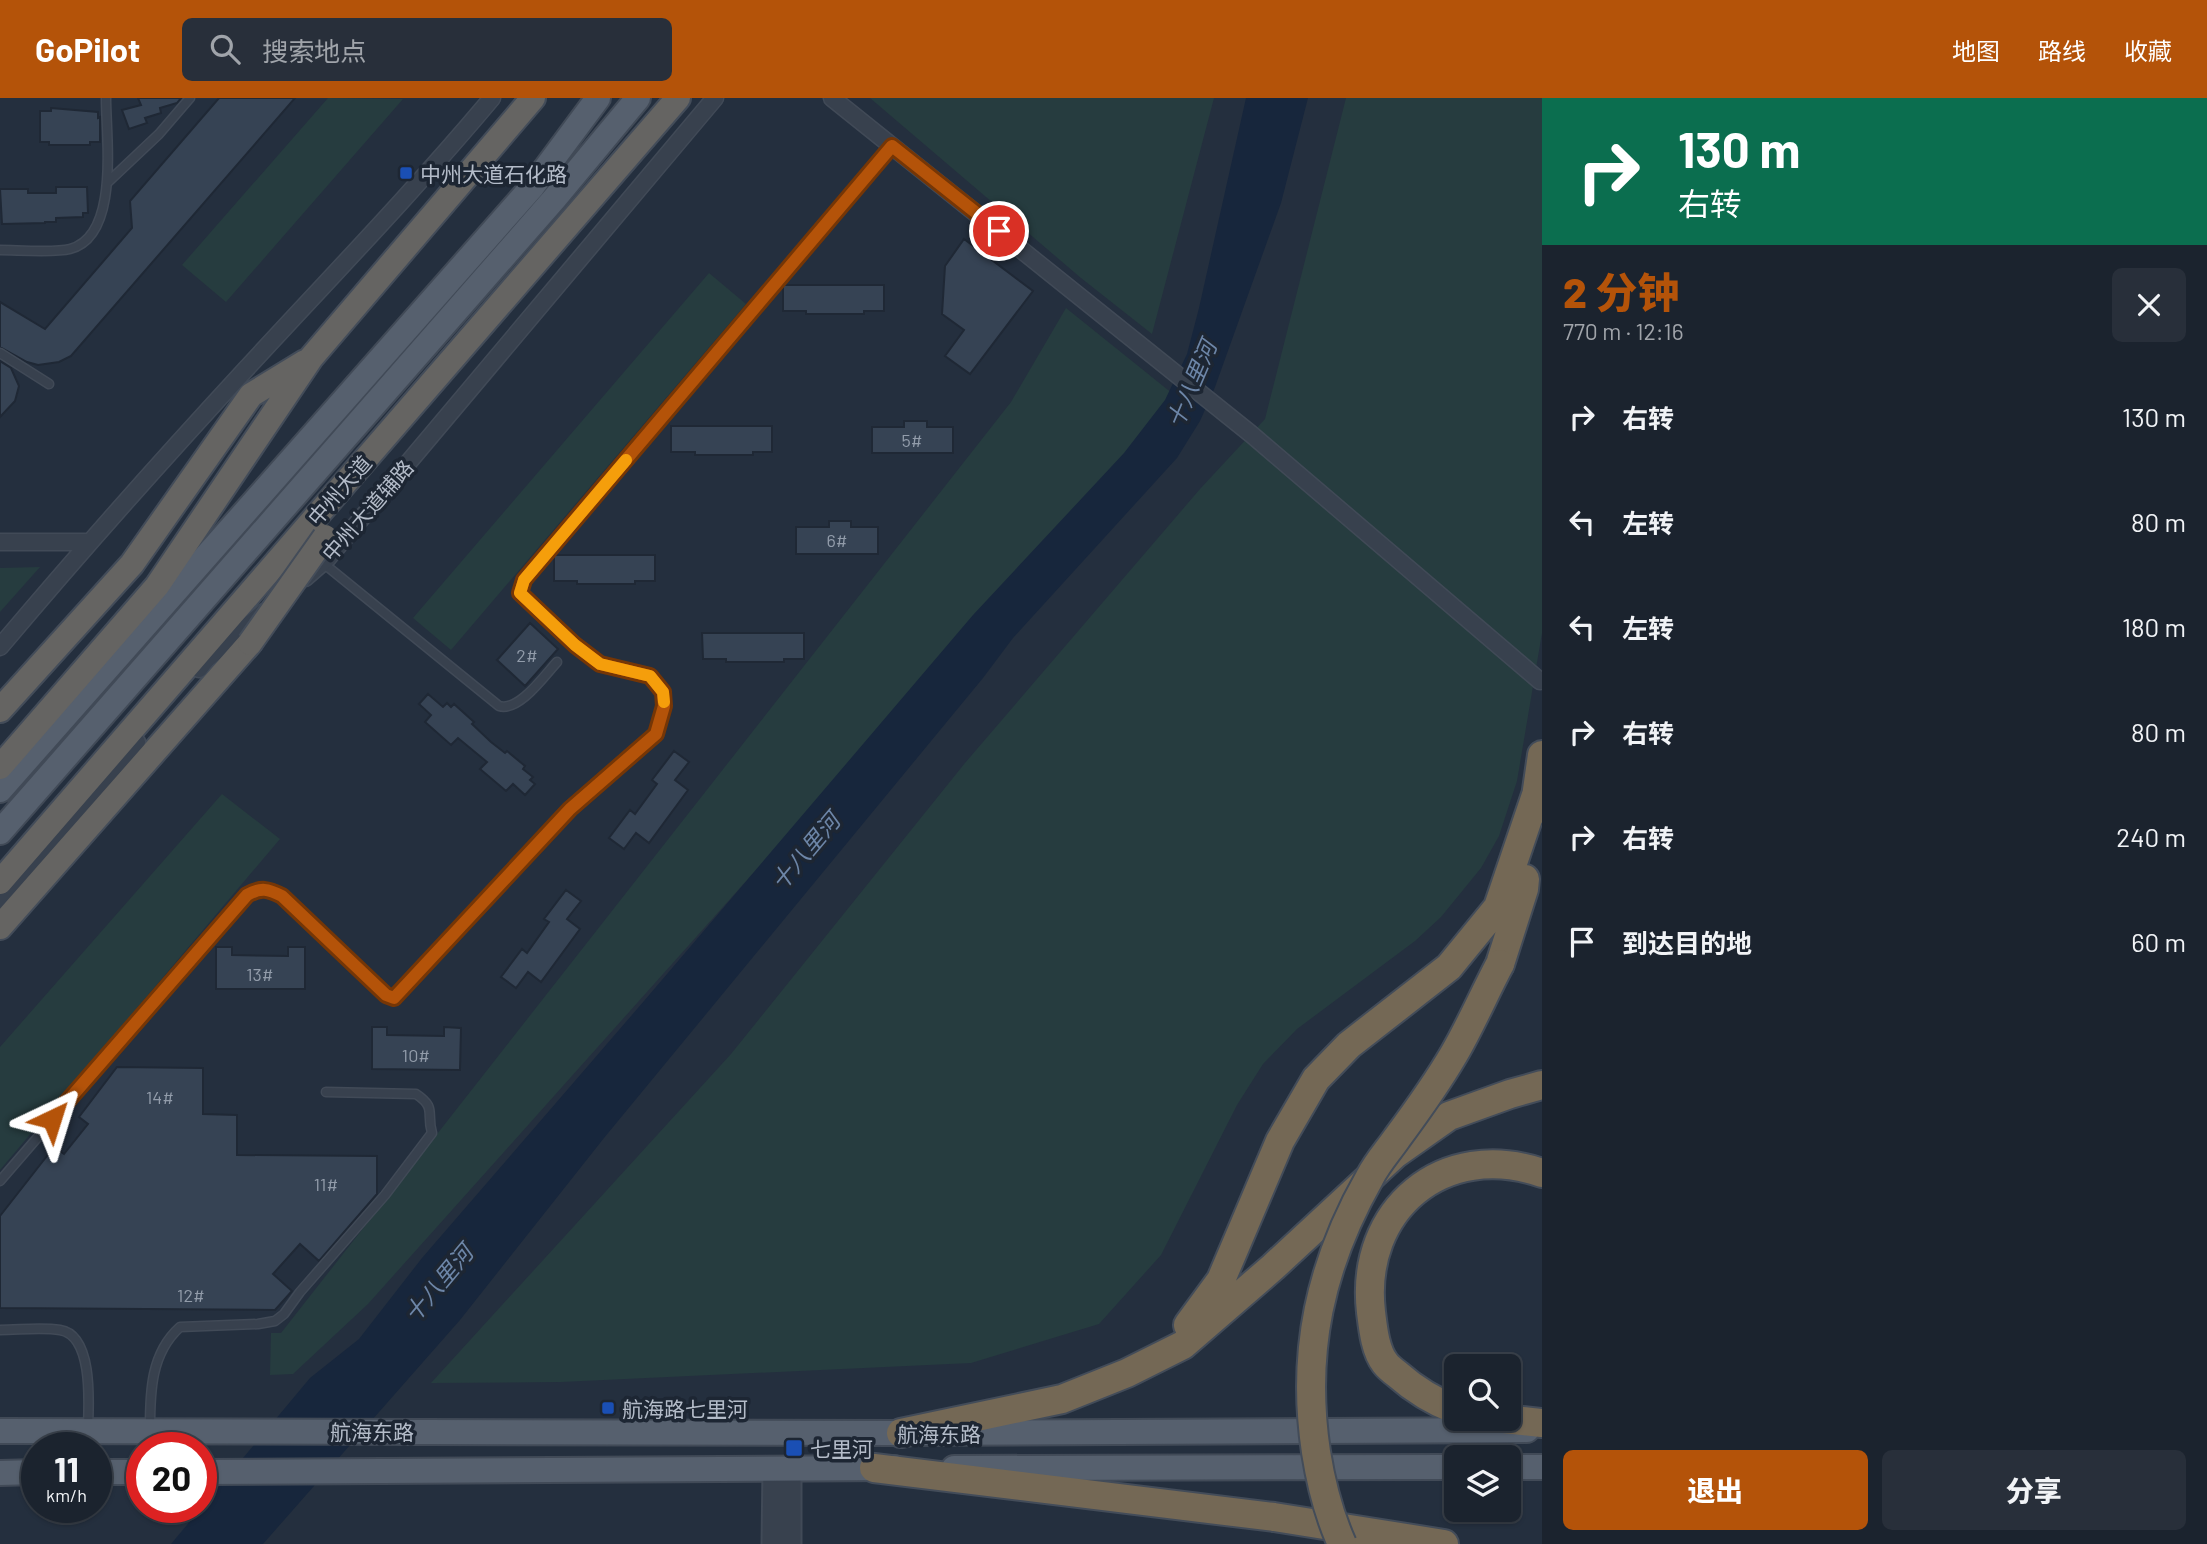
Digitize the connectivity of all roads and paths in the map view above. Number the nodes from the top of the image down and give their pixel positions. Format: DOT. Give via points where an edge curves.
graph roads {
  1 [pos="106,98"];
  2 [pos="190,98"];
  3 [pos="492,98"];
  4 [pos="534,98"];
  5 [pos="598,98"];
  6 [pos="638,98"];
  7 [pos="678,98"];
  8 [pos="715,98"];
  9 [pos="832,98"];
  10 [pos="892,146"];
  11 [pos="107,183"];
  12 [pos="0,250"];
  13 [pos="0,354"];
  14 [pos="311,358"];
  15 [pos="49,384"];
  16 [pos="376,447"];
  17 [pos="0,542"];
  18 [pos="88,542"];
  19 [pos="323,563"];
  20 [pos="0,647"];
  21 [pos="557,662"];
  22 [pos="1540,681"];
  23 [pos="0,710"];
  24 [pos="1542,755"];
  25 [pos="0,767"];
  26 [pos="0,790"];
  27 [pos="1536,795"];
  28 [pos="0,832"];
  29 [pos="0,882"];
  30 [pos="0,903"];
  31 [pos="0,927"];
  32 [pos="1542,1085"];
  33 [pos="326,1092"];
  34 [pos="1542,1172"];
  35 [pos="0,1181"];
  36 [pos="0,1330"];
  37 [pos="1154,1360"];
  38 [pos="1444,1404"];
  39 [pos="1521,1421"];
  40 [pos="1542,1423"];
  41 [pos="100,1430"];
  42 [pos="150,1430"];
  43 [pos="1542,1430"];
  44 [pos="0,1431"];
  45 [pos="901,1433"];
  46 [pos="1444,1467"];
  47 [pos="1521,1467"];
  48 [pos="1542,1467"];
  49 [pos="874,1468"];
  50 [pos="782,1469"];
  51 [pos="0,1472"];
  52 [pos="21,1472"];
  53 [pos="217,1472"];
  54 [pos="772,1544"];
  55 [pos="791,1544"];
  56 [pos="1342,1544"];
  57 [pos="1444,1544"];
  1 -- 11 [label="lane"];
  2 -- 11 [label="lane"];
  3 -- 18 [label="street" via="439,162"];
  4 -- 14 [label="highway"];
  5 -- 26 [label="main road" via="532,187"];
  6 -- 28 [label="main road, 中州大道"];
  7 -- 16 [label="highway, 中州大道"];
  8 -- 19 [label="street, 中州大道辅路"];
  9 -- 10 [label="street"];
  10 -- 22 [label="street" via="1251,434"];
  10 -- 35 [label="lane" via="524,580 520,593 575,645 600,664 642,672 659,685 664,706 656,734 570,809 394,998 282,896 267,889 247,895"];
  11 -- 12 [label="lane" via="103,215 81,244 68,250"];
  13 -- 15 [label="lane"];
  14 -- 23 [label="highway" via="251,395 132,564"];
  14 -- 25 [label="highway" via="157,586"];
  16 -- 29 [label="highway, 中州大道"];
  16 -- 31 [label="highway, bridge" via="325,537 250,643"];
  17 -- 18 [label="street"];
  18 -- 20 [label="street"];
  19 -- 21 [label="lane" via="499,706 519,703"];
  19 -- 30 [label="street, 中州大道辅路" via="206,660"];
  24 -- 27 [label="highway"];
  27 -- 37 [label="highway" via="1498,907 1449,967 1349,1045 1317,1079 1280,1141 1221,1280"];
  27 -- 56 [label="highway, bridge" via="1524,889 1500,964 1454,1055 1371,1175 1345,1226 1317,1313 1309,1401 1318,1469"];
  32 -- 37 [label="highway" via="1449,1116 1395,1154 1183,1345"];
  33 -- 42 [label="lane" via="416,1094 427,1101 432,1133 385,1195 275,1321 180,1327 170,1336 160,1352 150,1388"];
  34 -- 38 [label="highway" via="1494,1163 1446,1173 1405,1201 1378,1242 1369,1290 1374,1334 1384,1363 1417,1391"];
  36 -- 41 [label="lane" via="61,1330 71,1335 87,1364"];
  37 -- 45 [label="highway" via="1062,1399"];
  39 -- 40 [label="highway"];
  41 -- 42 [label="main road, 航海东路"];
  41 -- 44 [label="main road, 航海东路"];
  42 -- 45 [label="main road, 航海东路"];
  43 -- 45 [label="main road, 航海东路"];
  46 -- 49 [label="main road, 航海东路"];
  47 -- 48 [label="main road"];
  49 -- 50 [label="main road, 航海东路"];
  49 -- 57 [label="highway" via="1274,1517"];
  50 -- 53 [label="main road, 航海东路"];
  50 -- 54 [label="street"];
  50 -- 55 [label="street"];
  51 -- 52 [label="main road"];
}
